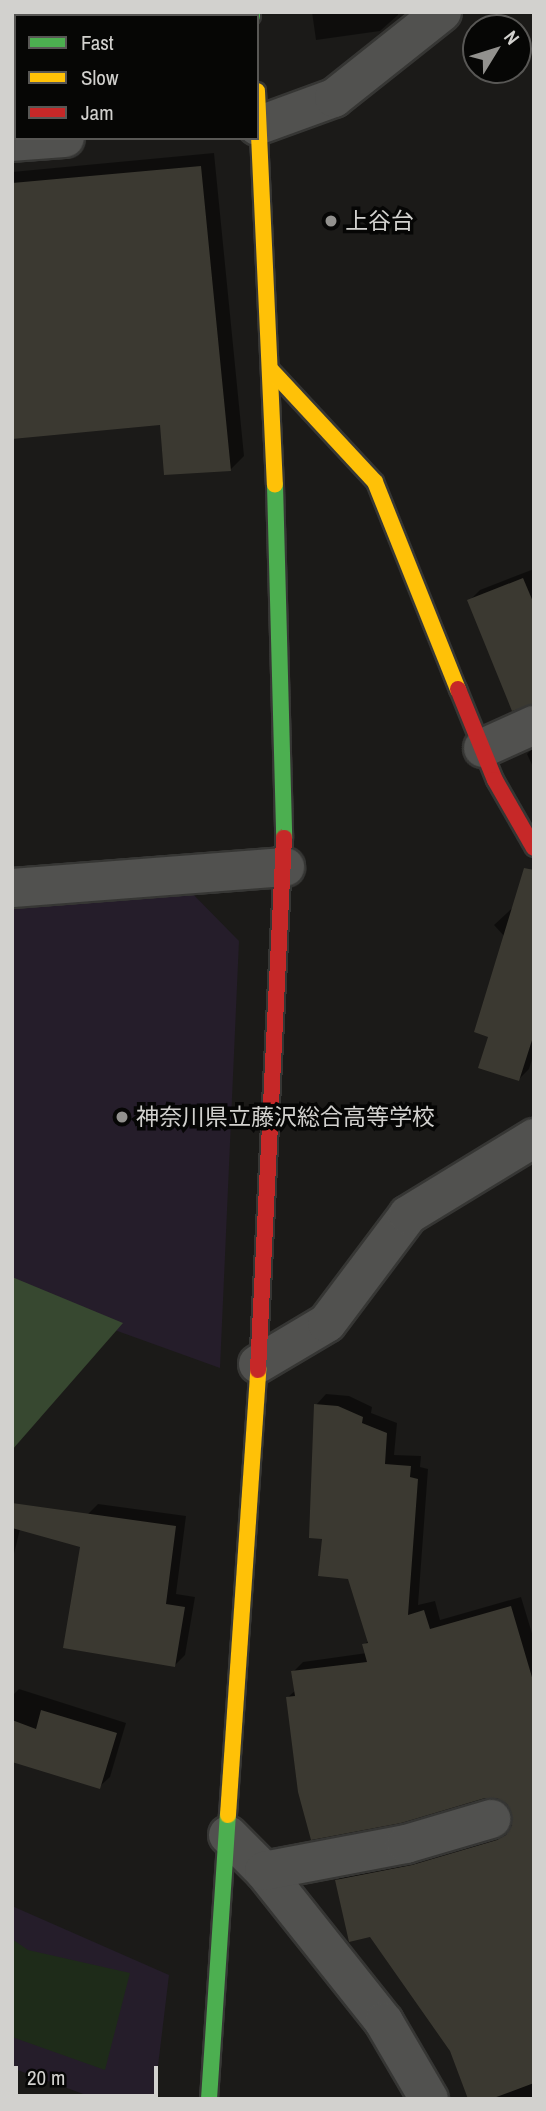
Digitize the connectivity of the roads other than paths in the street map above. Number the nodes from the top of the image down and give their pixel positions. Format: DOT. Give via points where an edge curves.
graph roads {
  1 [pos="442,12"];
  2 [pos="259,114"];
  3 [pos="259,132"];
  4 [pos="38,140"];
  5 [pos="12,142"];
  6 [pos="272,371"];
  7 [pos="534,725"];
  8 [pos="483,748"];
  9 [pos="534,848"];
  10 [pos="285,867"];
  11 [pos="12,888"];
  12 [pos="534,1138"];
  13 [pos="258,1364"];
  14 [pos="491,1819"];
  15 [pos="228,1835"];
  16 [pos="264,1871"];
  17 [pos="209,2099"];
  18 [pos="429,2099"];
  1 -- 2 [label="street" via="334,98"];
  3 -- 6 [label="street"];
  4 -- 5 [label="street"];
  6 -- 8 [label="street" via="375,482"];
  6 -- 10 [label="street"];
  7 -- 8 [label="street"];
  8 -- 9 [label="street" via="495,780"];
  10 -- 11 [label="street"];
  10 -- 13 [label="street"];
  12 -- 13 [label="street" via="408,1215 327,1323"];
  13 -- 15 [label="street"];
  14 -- 16 [label="street" via="406,1844"];
  15 -- 16 [label="street"];
  15 -- 17 [label="street"];
  16 -- 18 [label="street" via="384,2022"];
}
